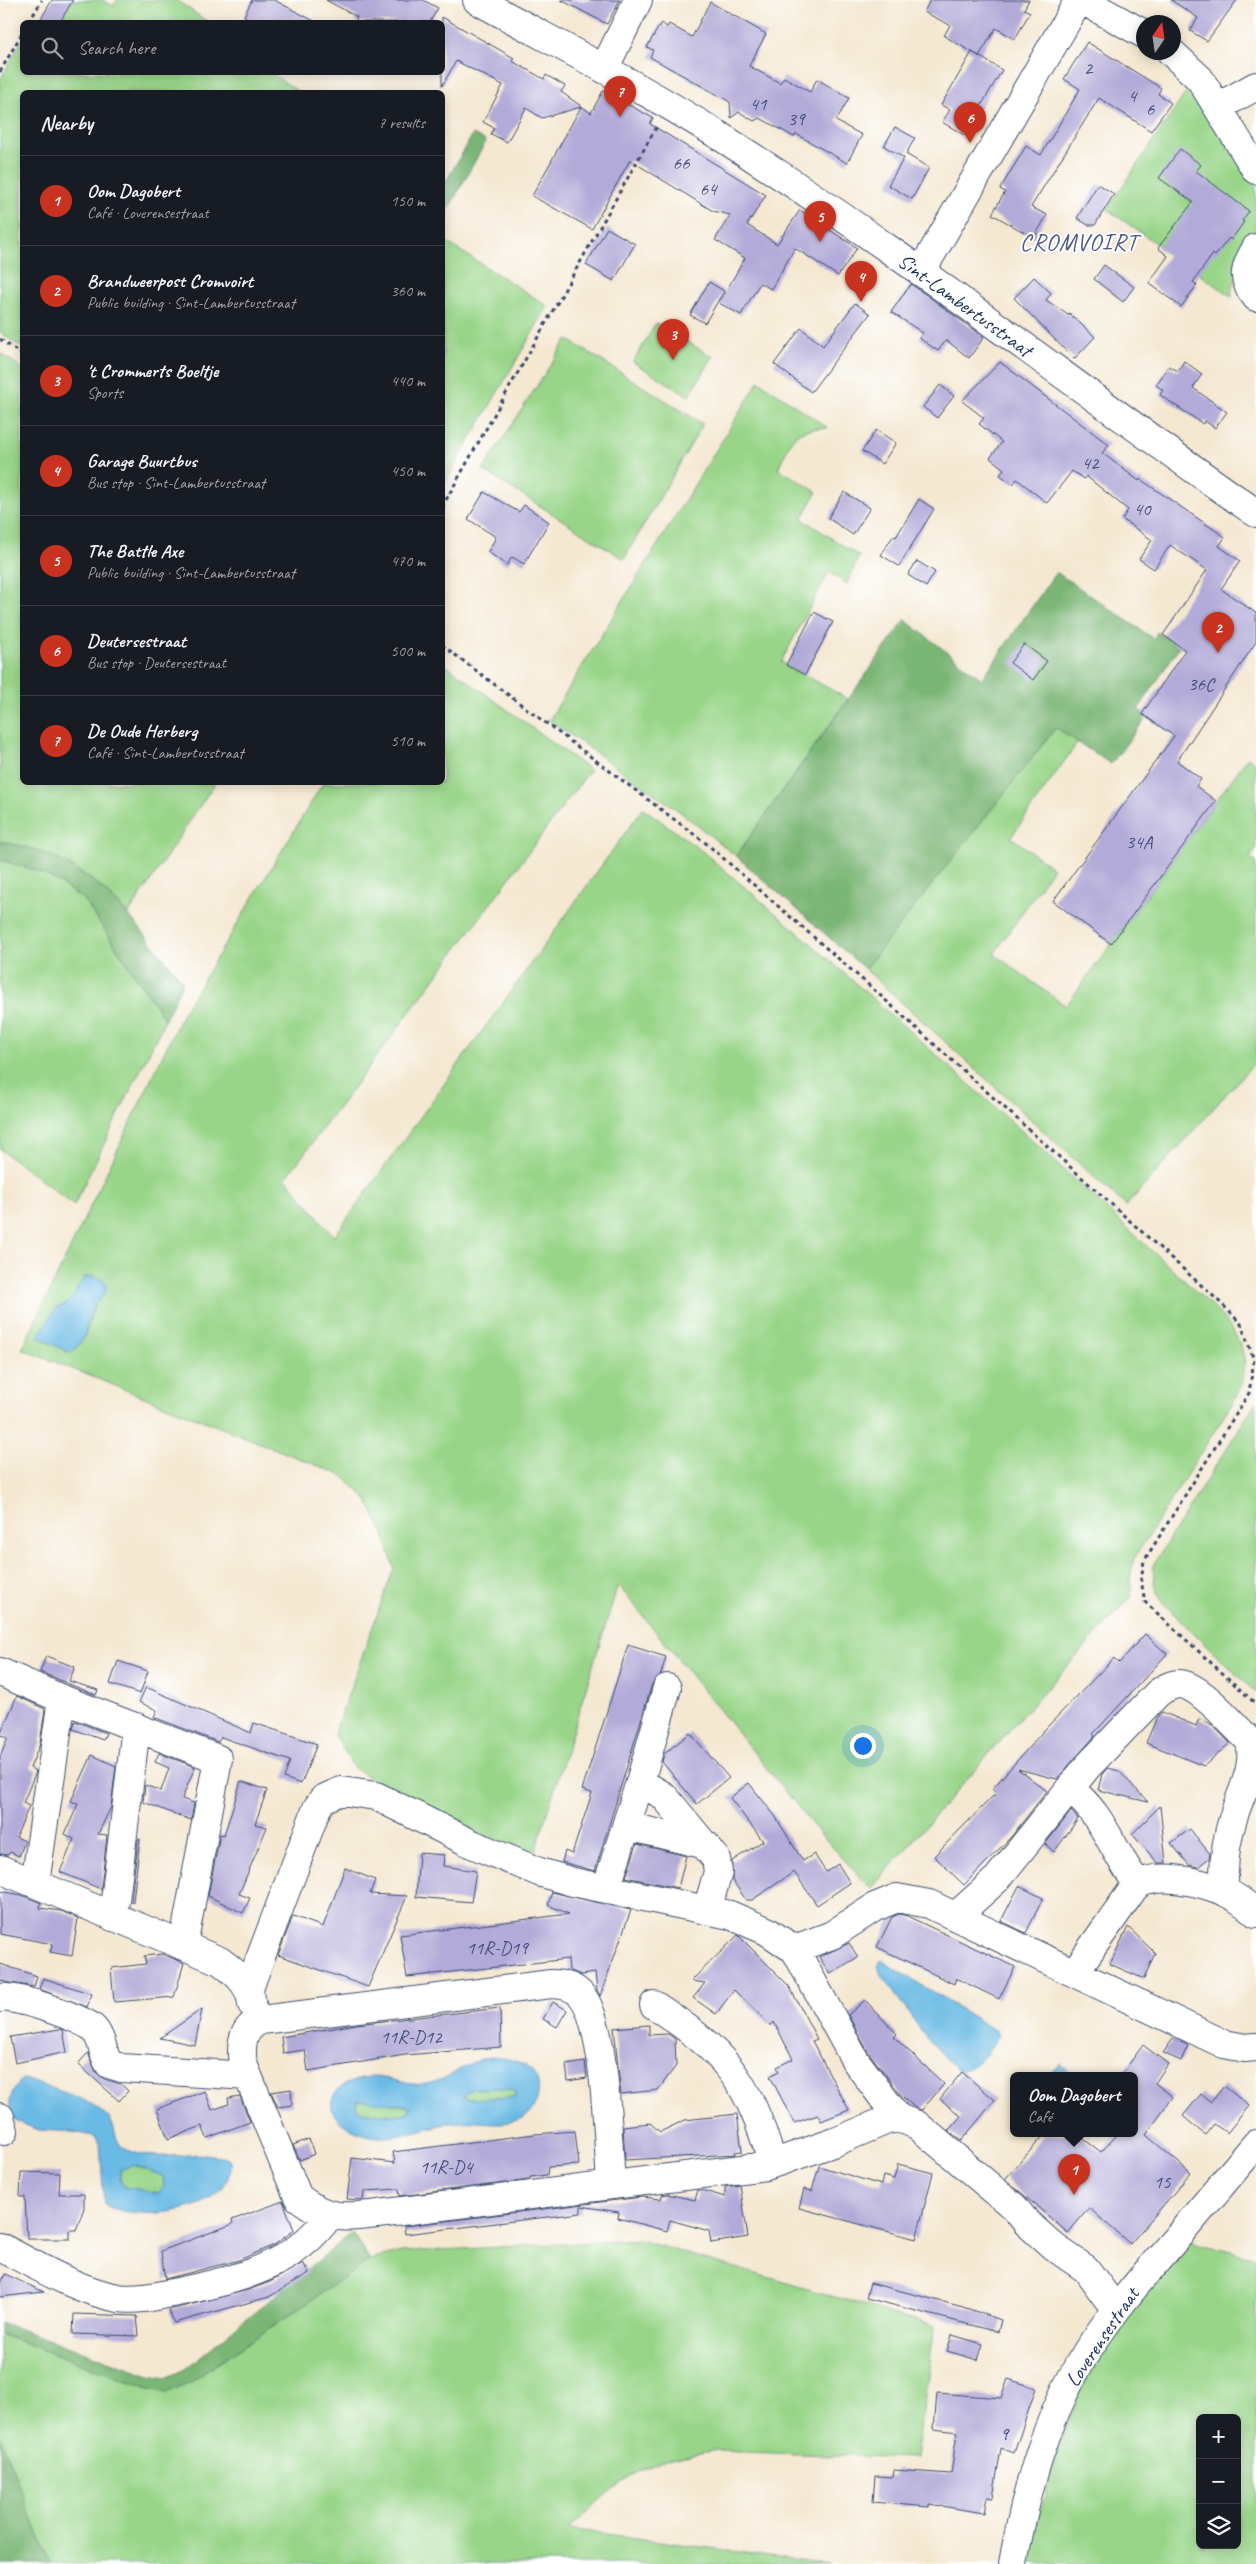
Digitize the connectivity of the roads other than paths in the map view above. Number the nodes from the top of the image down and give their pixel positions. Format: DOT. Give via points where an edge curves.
graph roads {
  1 [pos="477,0"];
  2 [pos="638,0"];
  3 [pos="1080,0"];
  4 [pos="1136,30"];
  5 [pos="1180,60"];
  6 [pos="604,69"];
  7 [pos="1256,86"];
  8 [pos="1218,107"];
  9 [pos="1256,170"];
  10 [pos="1256,248"];
  11 [pos="921,272"];
  12 [pos="1256,297"];
  13 [pos="1256,513"];
  14 [pos="0,1672"];
  15 [pos="667,1688"];
  16 [pos="62,1699"];
  17 [pos="136,1727"];
  18 [pos="640,1782"];
  19 [pos="1070,1789"];
  20 [pos="627,1826"];
  21 [pos="706,1845"];
  22 [pos="0,1869"];
  23 [pos="34,1883"];
  24 [pos="1138,1884"];
  25 [pos="606,1889"];
  26 [pos="1225,1892"];
  27 [pos="707,1910"];
  28 [pos="1256,1913"];
  29 [pos="956,1916"];
  30 [pos="113,1917"];
  31 [pos="183,1946"];
  32 [pos="793,1946"];
  33 [pos="1074,1973"];
  34 [pos="249,1988"];
  35 [pos="0,1998"];
  36 [pos="654,2005"];
  37 [pos="253,2023"];
  38 [pos="1256,2047"];
  39 [pos="248,2076"];
  40 [pos="898,2118"];
  41 [pos="1256,2144"];
  42 [pos="772,2163"];
  43 [pos="611,2185"];
  44 [pos="329,2216"];
  45 [pos="0,2247"];
  46 [pos="1096,2272"];
  47 [pos="1140,2280"];
  48 [pos="1116,2310"];
  49 [pos="1014,2564"];
  1 -- 6 [label="street, Sint-Lambertusstraat"];
  2 -- 6 [label="street"];
  3 -- 4 [label="street"];
  3 -- 11 [label="street"];
  5 -- 8 [label="street" via="1200,79"];
  6 -- 11 [label="street, Sint-Lambertusstraat" via="735,146"];
  7 -- 8 [label="street"];
  8 -- 9 [label="street"];
  10 -- 12 [label="street" via="1245,277"];
  11 -- 13 [label="street, Sint-Lambertusstraat"];
  14 -- 16 [label="street"];
  15 -- 18 [label="street"];
  16 -- 17 [label="street"];
  16 -- 23 [label="street"];
  17 -- 30 [label="street"];
  17 -- 31 [label="street" via="218,1759"];
  18 -- 20 [label="street"];
  18 -- 21 [label="street" via="664,1796"];
  19 -- 24 [label="street" via="1097,1815 1122,1864"];
  19 -- 26 [label="street" via="1158,1693 1168,1686 1180,1684 1197,1692 1250,1741 1253,1751 1249,1777 1226,1848"];
  19 -- 29 [label="street" via="997,1879"];
  20 -- 21 [label="street"];
  20 -- 25 [label="street"];
  21 -- 27 [label="street" via="716,1859 718,1872"];
  22 -- 23 [label="street"];
  23 -- 30 [label="street"];
  24 -- 26 [label="street" via="1164,1878"];
  24 -- 33 [label="street"];
  25 -- 27 [label="street"];
  25 -- 34 [label="street" via="539,1872 472,1844 376,1796 341,1791 323,1799 317,1808"];
  26 -- 28 [label="street"];
  27 -- 32 [label="street" via="755,1926"];
  29 -- 32 [label="street" via="929,1904 897,1898 875,1907 832,1935 814,1943"];
  29 -- 33 [label="street"];
  30 -- 31 [label="street"];
  31 -- 34 [label="street" via="220,1961"];
  32 -- 40 [label="street" via="855,2060"];
  33 -- 38 [label="street" via="1224,2044"];
  34 -- 37 [label="street"];
  35 -- 39 [label="street" via="6,1996 31,2002 93,2028 109,2064 122,2068"];
  36 -- 42 [label="street" via="693,2031 733,2071 762,2126"];
  37 -- 39 [label="street" via="246,2031 241,2050"];
  37 -- 43 [label="street" via="551,1984 574,1989 594,2019 604,2086"];
  39 -- 44 [label="street" via="298,2197"];
  40 -- 42 [label="street"];
  40 -- 46 [label="street" via="917,2125 1014,2207 1026,2223 1054,2247"];
  41 -- 47 [label="street, Loverensestraat"];
  42 -- 43 [label="street"];
  43 -- 44 [label="street" via="342,2218"];
  44 -- 45 [label="street" via="302,2246 248,2275 132,2299 75,2285"];
  46 -- 47 [label="street"];
  46 -- 48 [label="street"];
  47 -- 48 [label="street, Loverensestraat"];
  48 -- 49 [label="street, Loverensestraat" via="1078,2366 1051,2422 1024,2501"];
}
